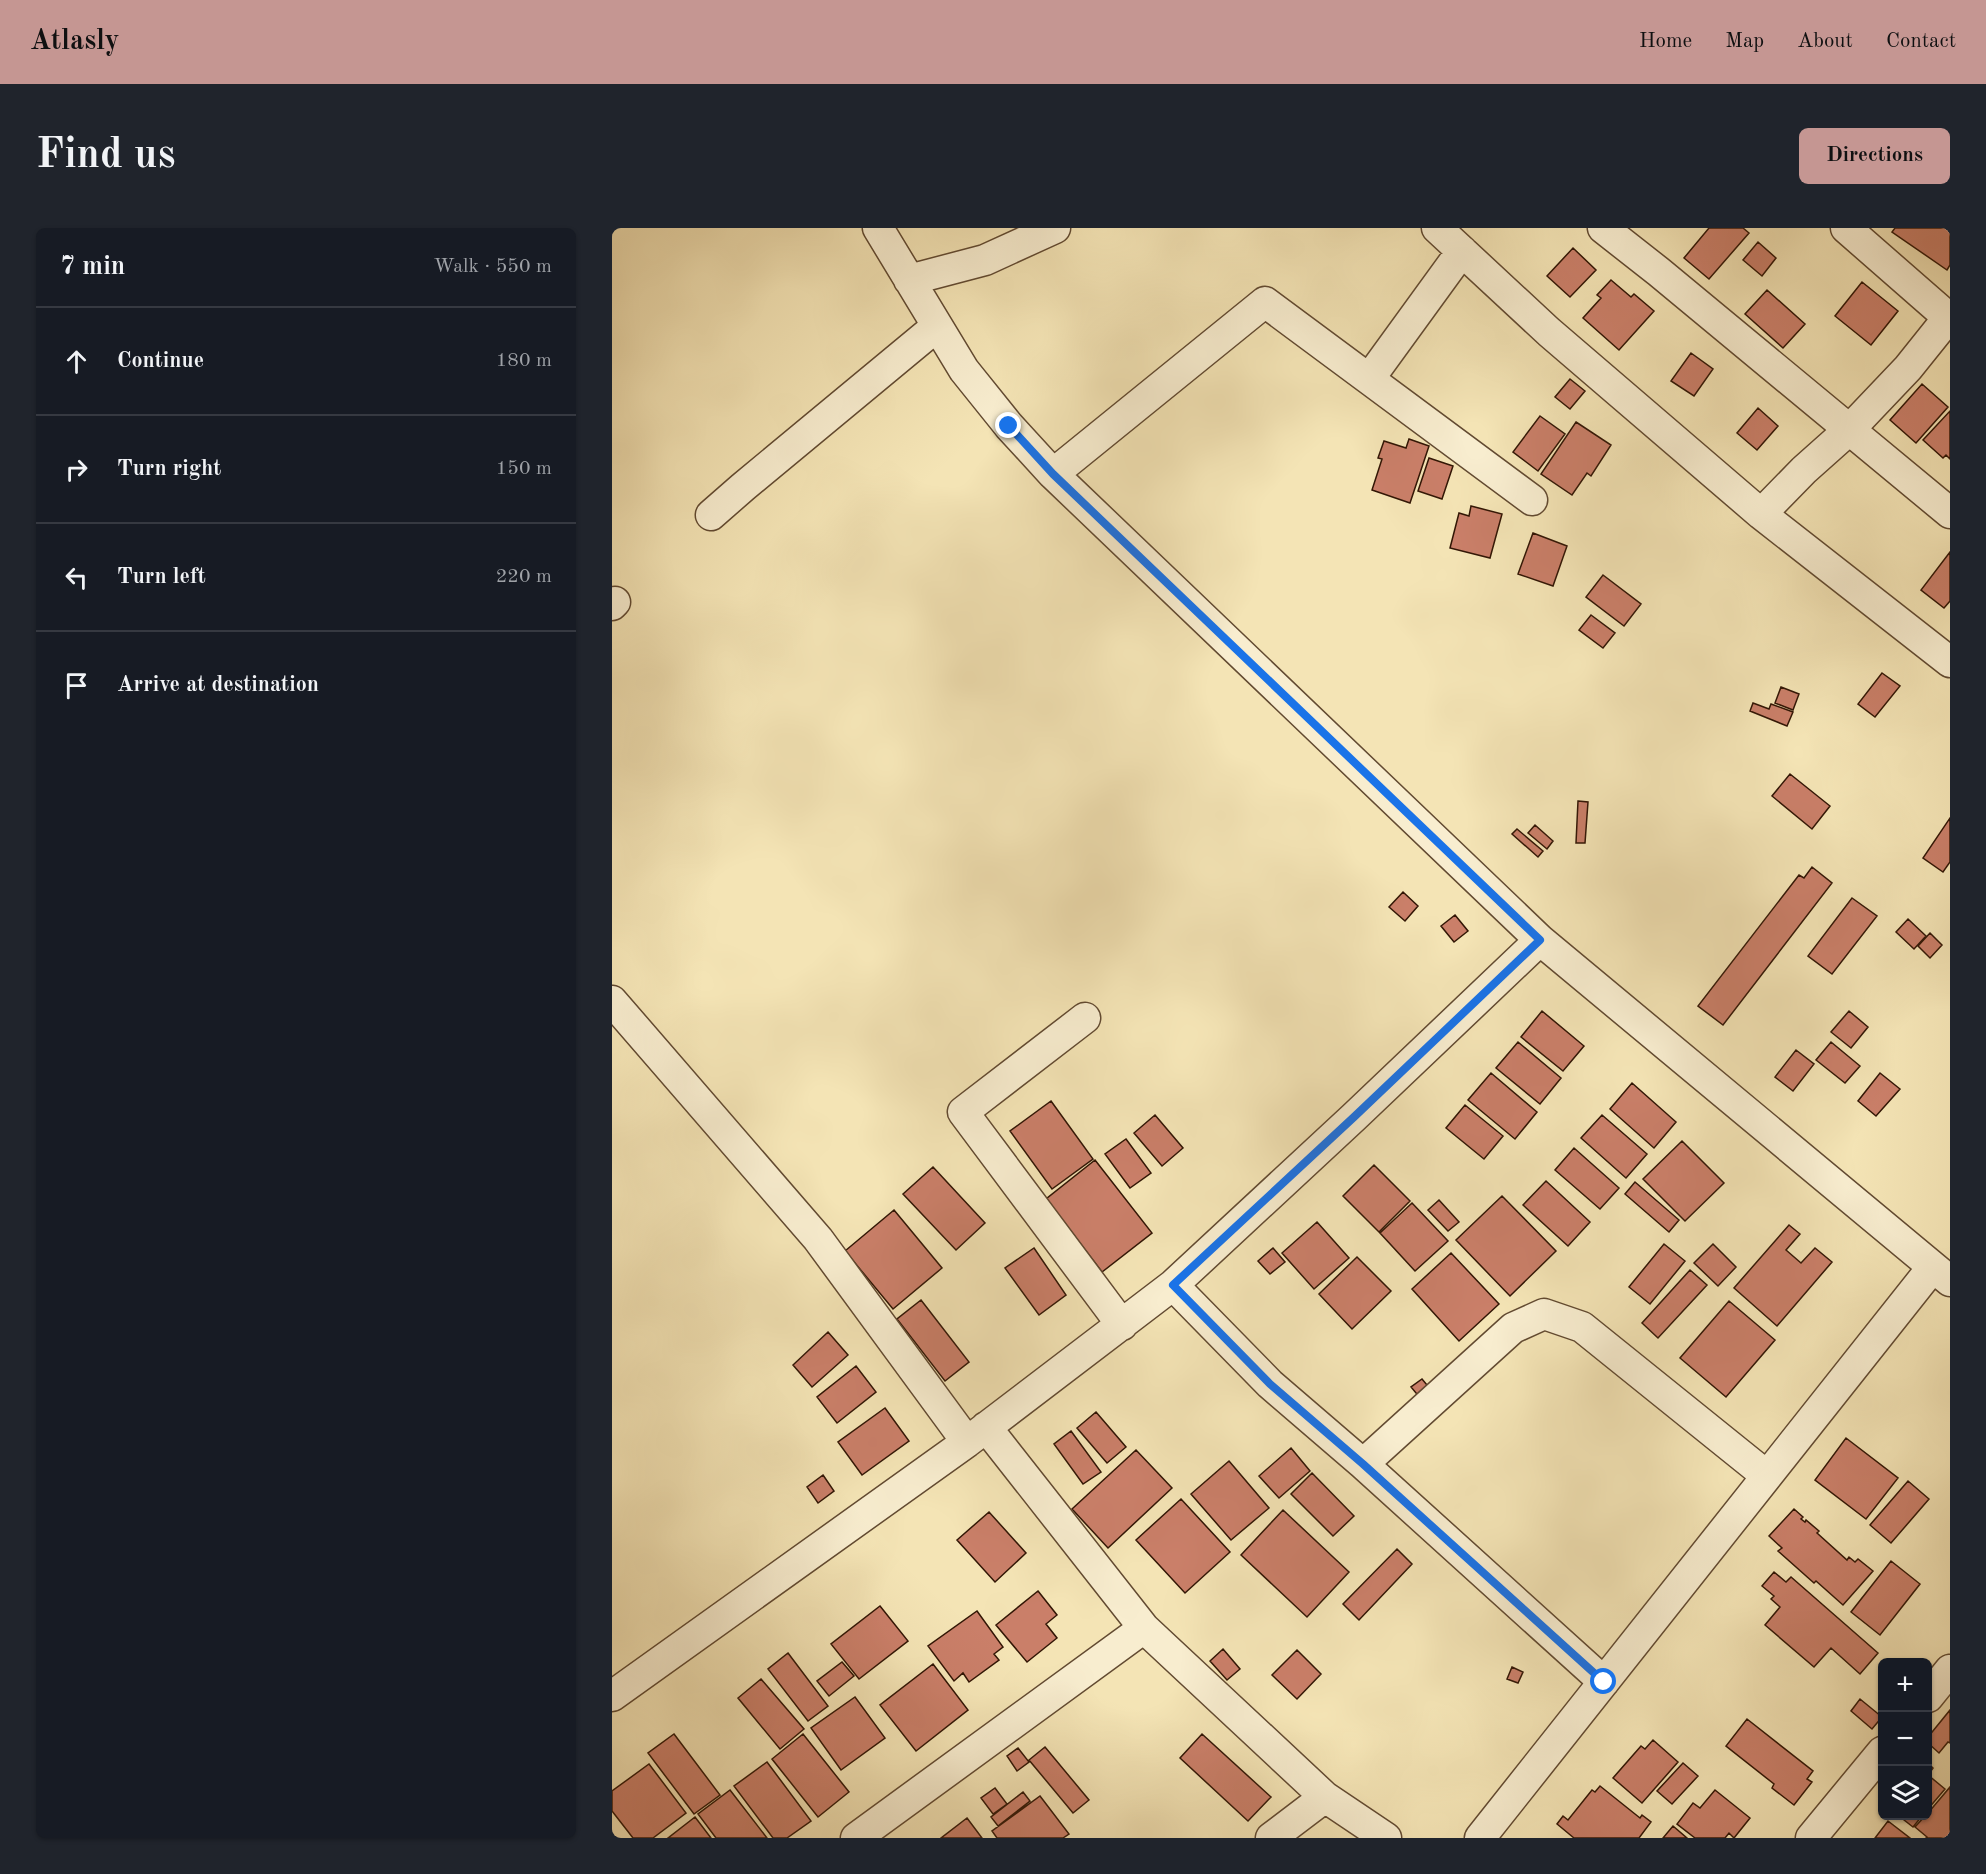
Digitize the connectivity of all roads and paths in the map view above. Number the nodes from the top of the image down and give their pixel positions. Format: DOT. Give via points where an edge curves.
graph roads {
  1 [pos="878,228"];
  2 [pos="1055,228"];
  3 [pos="1437,228"];
  4 [pos="1603,228"];
  5 [pos="1846,228"];
  6 [pos="1462,251"];
  7 [pos="909,280"];
  8 [pos="1949,318"];
  9 [pos="936,327"];
  10 [pos="1369,379"];
  11 [pos="1850,429"];
  12 [pos="1053,474"];
  13 [pos="1532,500"];
  14 [pos="1950,513"];
  15 [pos="1761,514"];
  16 [pos="711,515"];
  17 [pos="1950,662"];
  18 [pos="1540,940"];
  19 [pos="612,1001"];
  20 [pos="1085,1018"];
  21 [pos="1941,1274"];
  22 [pos="1173,1285"];
  23 [pos="1122,1325"];
  24 [pos="977,1435"];
  25 [pos="1363,1464"];
  26 [pos="1767,1476"];
  27 [pos="1144,1628"];
  28 [pos="1950,1670"];
  29 [pos="1604,1682"];
  30 [pos="1932,1692"];
  31 [pos="612,1696"];
  32 [pos="1878,1757"];
  33 [pos="1325,1797"];
  34 [pos="856,1838"];
  35 [pos="1271,1838"];
  36 [pos="1386,1838"];
  37 [pos="1480,1838"];
  38 [pos="1811,1838"];
  1 -- 7 [label="street"];
  2 -- 7 [label="street" via="986,260"];
  3 -- 6 [label="street"];
  4 -- 11 [label="street"];
  5 -- 8 [label="street"];
  6 -- 10 [label="street"];
  6 -- 15 [label="street" via="1549,332"];
  7 -- 9 [label="street"];
  8 -- 11 [label="street"];
  9 -- 12 [label="street" via="970,378"];
  9 -- 16 [label="street"];
  10 -- 12 [label="street" via="1265,302"];
  10 -- 13 [label="street"];
  11 -- 14 [label="street"];
  11 -- 15 [label="street"];
  12 -- 18 [label="street"];
  15 -- 17 [label="street"];
  18 -- 21 [label="street"];
  18 -- 22 [label="street"];
  19 -- 24 [label="street" via="818,1239"];
  20 -- 23 [label="street" via="963,1112"];
  21 -- 26 [label="street"];
  22 -- 23 [label="street"];
  22 -- 25 [label="street" via="1270,1384"];
  23 -- 24 [label="street"];
  24 -- 27 [label="street"];
  24 -- 31 [label="street"];
  25 -- 26 [label="street" via="1513,1328 1544,1314 1582,1327"];
  25 -- 29 [label="street"];
  26 -- 29 [label="street"];
  27 -- 33 [label="street"];
  27 -- 34 [label="street"];
  28 -- 30 [label="street"];
  29 -- 37 [label="street"];
  32 -- 38 [label="street"];
  33 -- 35 [label="street"];
  33 -- 36 [label="street"];
}
